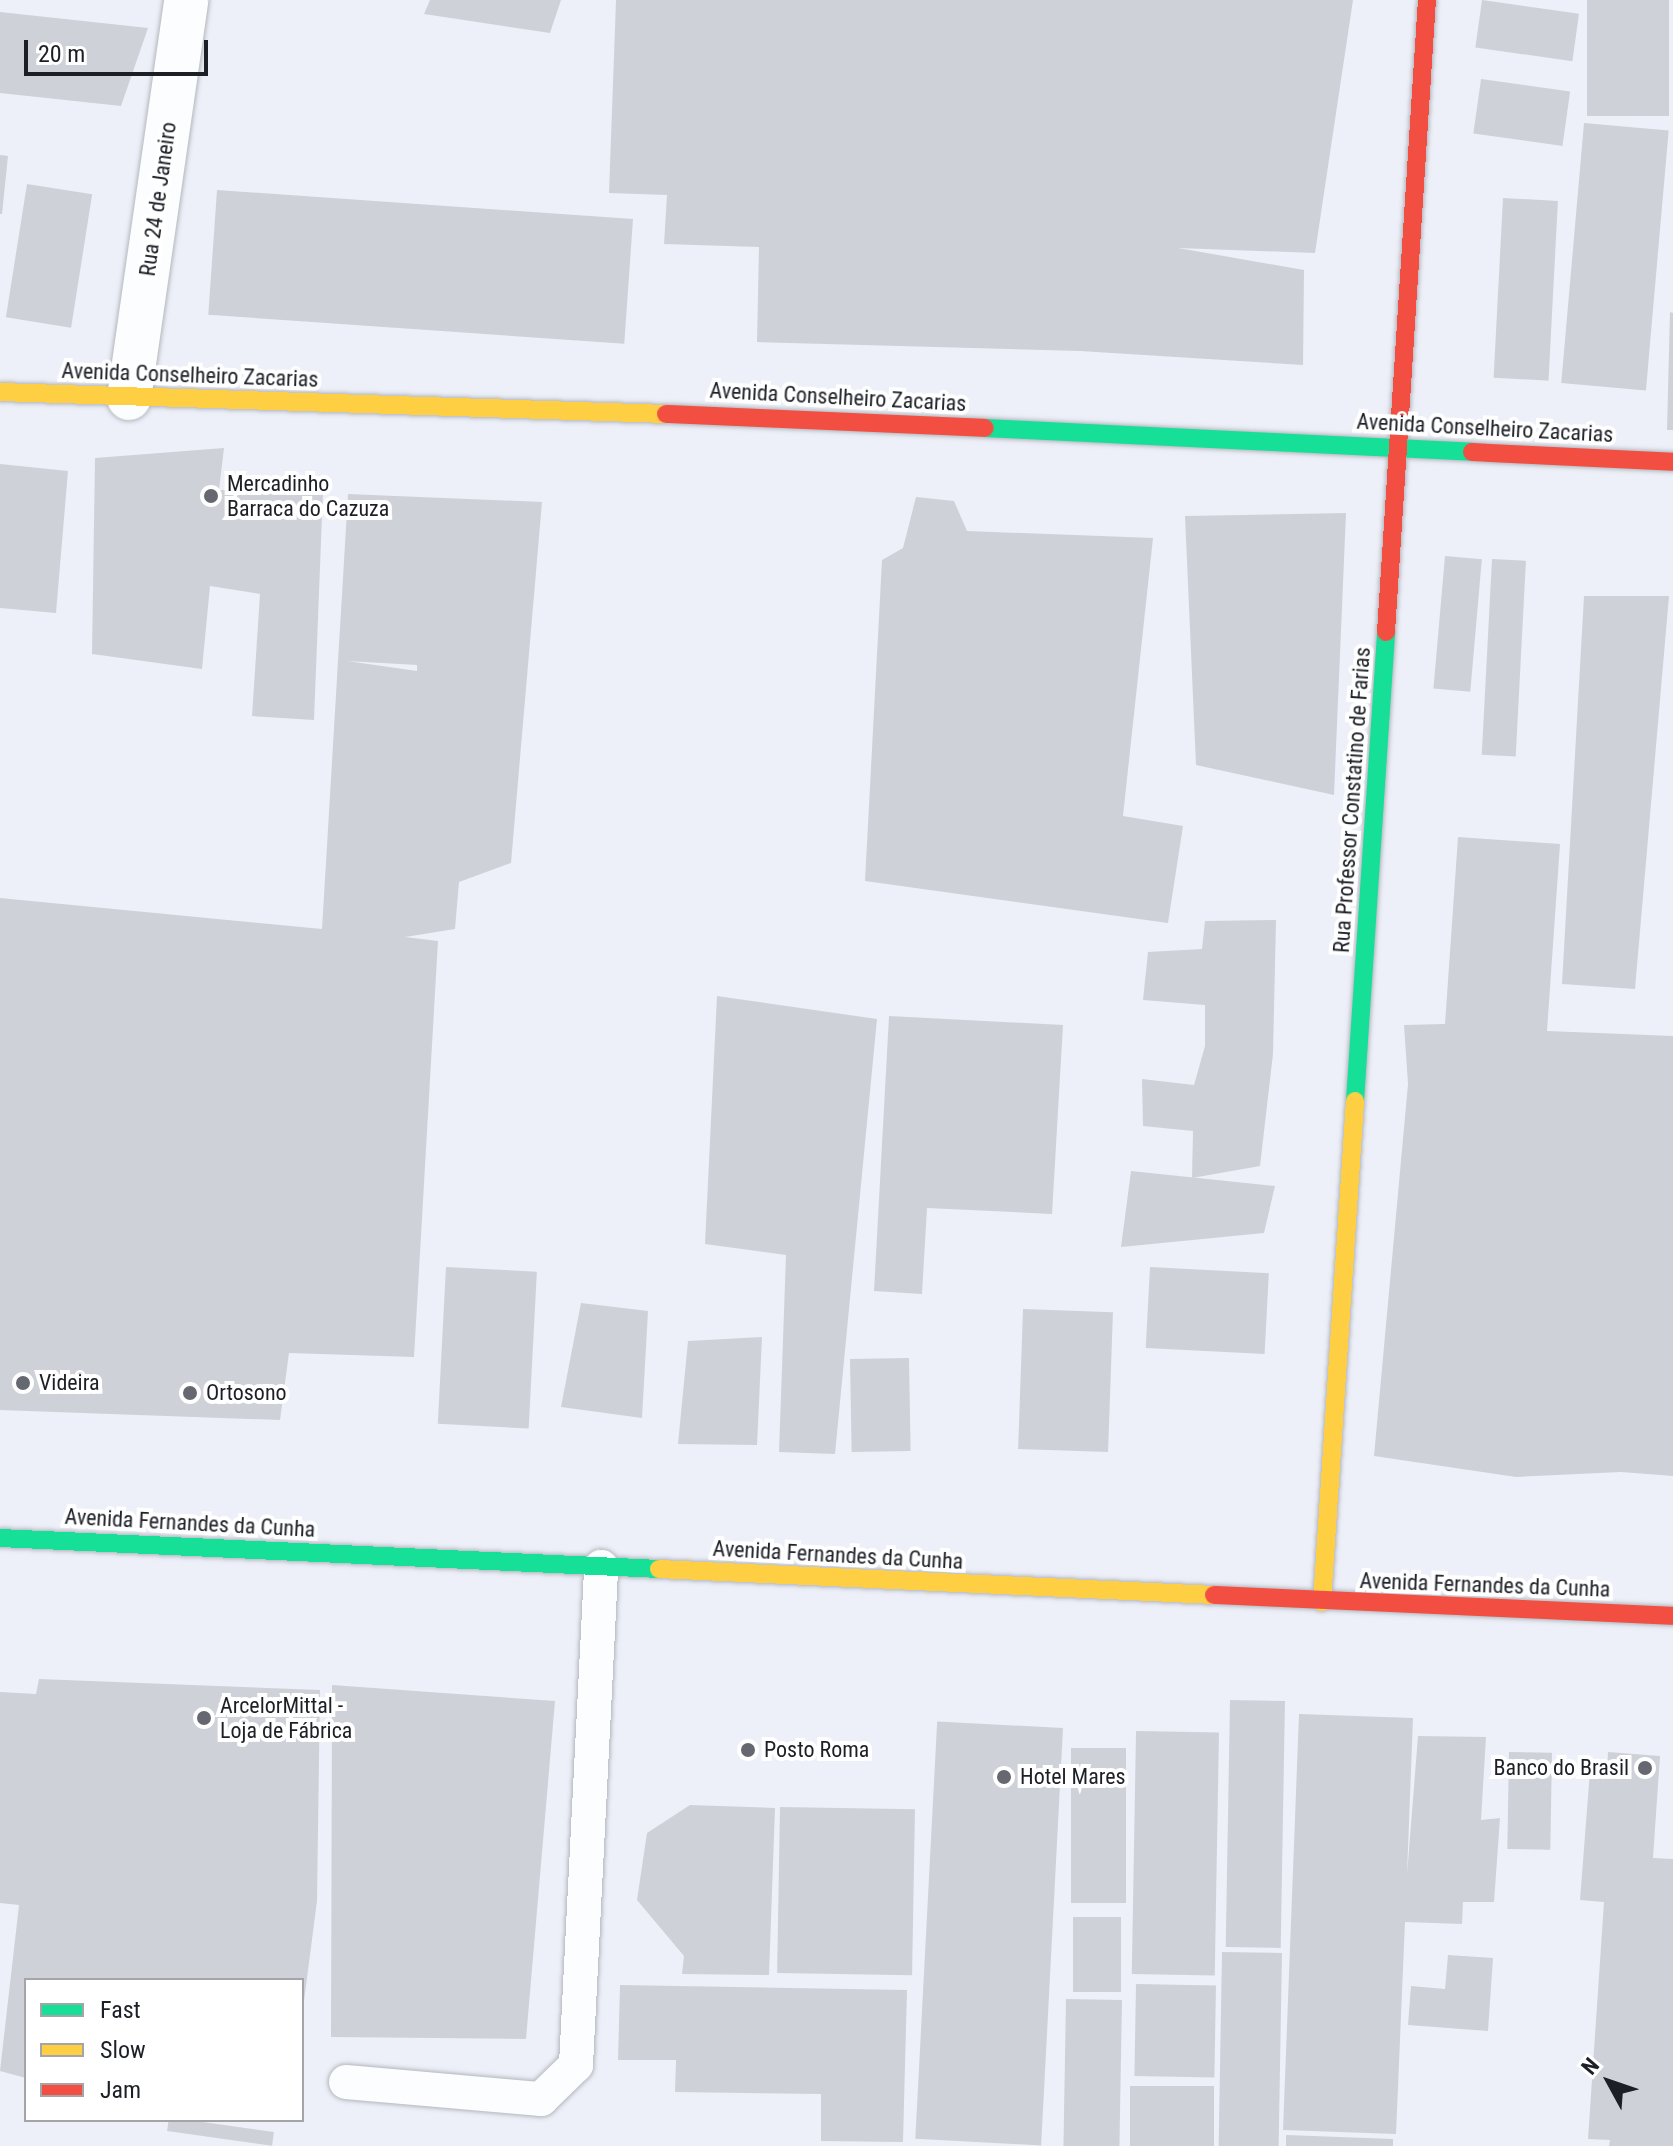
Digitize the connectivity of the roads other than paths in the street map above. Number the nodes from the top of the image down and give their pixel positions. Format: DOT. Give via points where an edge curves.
graph roads {
  1 [pos="186,0"];
  2 [pos="1427,0"];
  3 [pos="0,392"];
  4 [pos="129,398"];
  5 [pos="1399,448"];
  6 [pos="1673,462"];
  7 [pos="0,1538"];
  8 [pos="601,1567"];
  9 [pos="1322,1602"];
  10 [pos="1673,1616"];
  11 [pos="346,2082"];
  1 -- 4 [label="street, Rua 24 de Janeiro"];
  2 -- 5 [label="street, Rua Professor Constatino de Farias"];
  3 -- 4 [label="street, Avenida Conselheiro Zacarias"];
  4 -- 5 [label="street, Avenida Conselheiro Zacarias" via="736,416"];
  5 -- 6 [label="street, Avenida Conselheiro Zacarias"];
  5 -- 9 [label="street, Rua Professor Constatino de Farias"];
  7 -- 8 [label="street, Avenida Fernandes da Cunha"];
  8 -- 9 [label="street, Avenida Fernandes da Cunha"];
  8 -- 11 [label="lane" via="576,2065 541,2099"];
  9 -- 10 [label="street, Avenida Fernandes da Cunha"];
}
